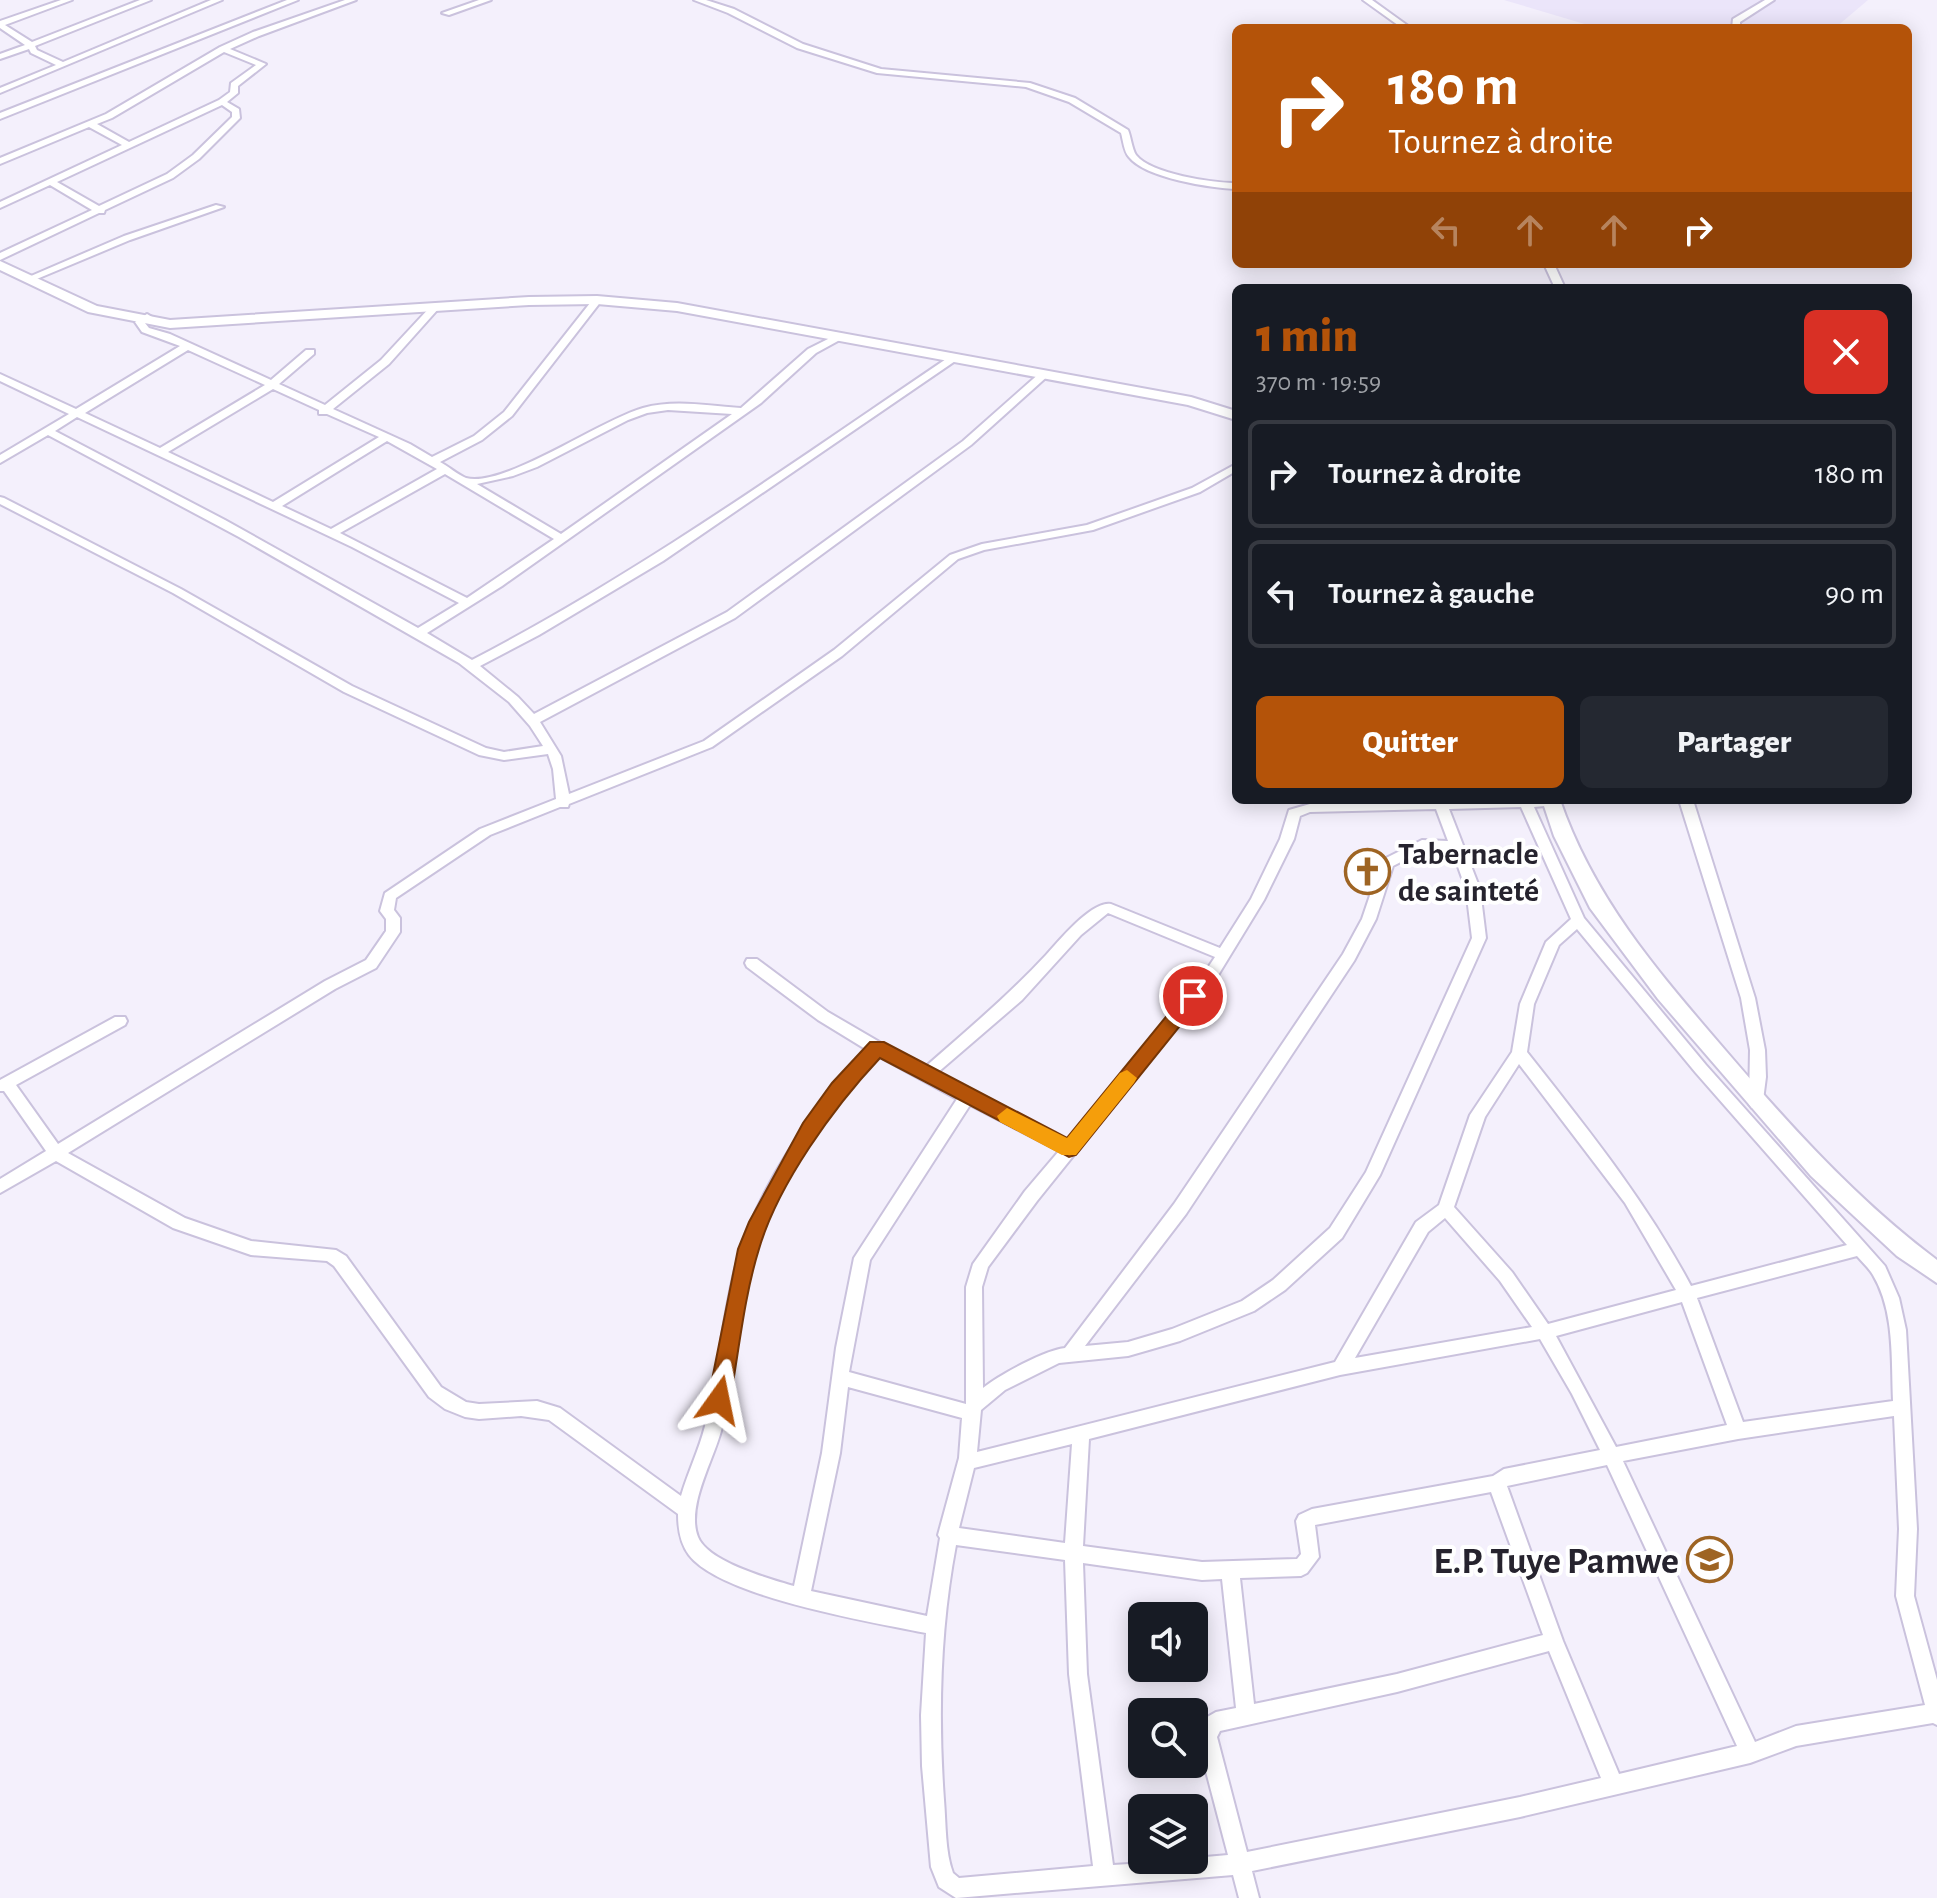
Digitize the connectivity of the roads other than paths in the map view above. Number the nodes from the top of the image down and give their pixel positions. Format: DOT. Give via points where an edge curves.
graph roads {
  1 [pos="68,0"];
  2 [pos="147,0"];
  3 [pos="218,0"];
  4 [pos="294,0"];
  5 [pos="352,0"];
  6 [pos="487,0"];
  7 [pos="698,0"];
  8 [pos="1367,0"];
  9 [pos="1770,0"];
  10 [pos="446,13"];
  11 [pos="0,24"];
  12 [pos="1401,24"];
  13 [pos="1736,24"];
  14 [pos="31,45"];
  15 [pos="223,49"];
  16 [pos="0,57"];
  17 [pos="63,65"];
  18 [pos="0,91"];
  19 [pos="222,102"];
  20 [pos="0,116"];
  21 [pos="90,124"];
  22 [pos="130,146"];
  23 [pos="0,161"];
  24 [pos="52,183"];
  25 [pos="1232,186"];
  26 [pos="0,205"];
  27 [pos="219,207"];
  28 [pos="101,211"];
  29 [pos="0,257"];
  30 [pos="0,265"];
  31 [pos="29,279"];
  32 [pos="597,300"];
  33 [pos="436,306"];
  34 [pos="147,317"];
  35 [pos="842,336"];
  36 [pos="186,347"];
  37 [pos="310,352"];
  38 [pos="956,357"];
  39 [pos="1045,374"];
  40 [pos="0,377"];
  41 [pos="271,386"];
  42 [pos="743,411"];
  43 [pos="323,412"];
  44 [pos="76,413"];
  45 [pos="1232,415"];
  46 [pos="48,431"];
  47 [pos="387,437"];
  48 [pos="161,452"];
  49 [pos="0,460"];
  50 [pos="431,462"];
  51 [pos="1232,469"];
  52 [pos="444,470"];
  53 [pos="467,481"];
  54 [pos="0,500"];
  55 [pos="272,507"];
  56 [pos="331,534"];
  57 [pos="561,539"];
  58 [pos="469,604"];
  59 [pos="419,633"];
  60 [pos="471,666"];
  61 [pos="531,721"];
  62 [pos="552,749"];
  63 [pos="563,804"];
  64 [pos="1414,804"];
  65 [pos="1440,804"];
  66 [pos="1527,804"];
  67 [pos="1552,804"];
  68 [pos="1687,804"];
  69 [pos="1456,846"];
  70 [pos="1578,920"];
  71 [pos="1224,955"];
  72 [pos="752,963"];
  73 [pos="120,1021"];
  74 [pos="877,1048"];
  75 [pos="1519,1053"];
  76 [pos="1723,1062"];
  77 [pos="1701,1069"];
  78 [pos="928,1073"];
  79 [pos="3,1085"];
  80 [pos="968,1095"];
  81 [pos="1757,1104"];
  82 [pos="1069,1149"];
  83 [pos="57,1154"];
  84 [pos="0,1187"];
  85 [pos="1446,1209"];
  86 [pos="1860,1248"];
  87 [pos="1937,1273"];
  88 [pos="1686,1293"];
  89 [pos="1547,1331"];
  90 [pos="1071,1352"];
  91 [pos="1340,1368"];
  92 [pos="840,1377"];
  93 [pos="1901,1407"];
  94 [pos="973,1409"];
  95 [pos="1738,1431"];
  96 [pos="1081,1432"];
  97 [pos="1615,1456"];
  98 [pos="968,1462"];
  99 [pos="1497,1483"];
  100 [pos="687,1510"];
  101 [pos="947,1535"];
  102 [pos="1074,1551"];
  103 [pos="1230,1570"];
  104 [pos="801,1597"];
  105 [pos="934,1626"];
  106 [pos="1554,1641"];
  107 [pos="1937,1714"];
  108 [pos="1246,1717"];
  109 [pos="1750,1753"];
  110 [pos="1613,1783"];
  111 [pos="1239,1864"];
  112 [pos="1104,1874"];
  113 [pos="1249,1898"];
  1 -- 11 [label="street"];
  2 -- 14 [label="street"];
  3 -- 17 [label="street"];
  4 -- 20 [label="street"];
  5 -- 15 [label="street"];
  6 -- 10 [label="street"];
  7 -- 25 [label="street" via="800,46 880,71 1008,81 1072,100 1125,132 1132,156 1156,171"];
  8 -- 12 [label="street"];
  9 -- 13 [label="street"];
  11 -- 14 [label="street"];
  14 -- 16 [label="street"];
  14 -- 17 [label="street"];
  15 -- 19 [label="street" via="262,64 234,85 234,93"];
  15 -- 21 [label="street"];
  17 -- 18 [label="street"];
  19 -- 22 [label="street"];
  19 -- 28 [label="street" via="237,114 196,157 155,185"];
  21 -- 22 [label="street"];
  21 -- 23 [label="street"];
  22 -- 24 [label="street"];
  24 -- 26 [label="street"];
  24 -- 28 [label="street"];
  27 -- 31 [label="street"];
  28 -- 29 [label="street"];
  30 -- 31 [label="main road"];
  31 -- 34 [label="main road" via="93,309"];
  32 -- 33 [label="main road"];
  32 -- 35 [label="main road" via="710,311"];
  32 -- 50 [label="street" via="501,421"];
  33 -- 34 [label="main road" via="218,324 170,324"];
  33 -- 43 [label="street" via="385,362"];
  34 -- 36 [label="street" via="140,322 145,330"];
  35 -- 38 [label="main road"];
  35 -- 42 [label="street" via="812,351"];
  36 -- 41 [label="street"];
  36 -- 44 [label="street"];
  37 -- 41 [label="street"];
  38 -- 39 [label="main road"];
  38 -- 60 [label="street" via="705,529 562,618"];
  39 -- 45 [label="main road" via="1191,401"];
  39 -- 61 [label="street" via="967,443 731,615"];
  40 -- 44 [label="street"];
  41 -- 43 [label="street"];
  41 -- 48 [label="street"];
  42 -- 53 [label="street" via="651,409 539,460"];
  42 -- 57 [label="street"];
  43 -- 47 [label="street"];
  44 -- 46 [label="street"];
  44 -- 48 [label="street"];
  46 -- 49 [label="street"];
  46 -- 59 [label="street"];
  47 -- 50 [label="street"];
  47 -- 55 [label="street"];
  48 -- 55 [label="street"];
  50 -- 52 [label="street"];
  51 -- 63 [label="street" via="1196,490 1089,528 954,557 838,653 708,744"];
  52 -- 53 [label="street"];
  52 -- 56 [label="street"];
  53 -- 57 [label="street"];
  54 -- 62 [label="street" via="177,591 348,689 483,752 504,756"];
  55 -- 56 [label="street"];
  56 -- 58 [label="street"];
  57 -- 58 [label="street"];
  58 -- 59 [label="street"];
  59 -- 60 [label="street"];
  60 -- 61 [label="street"];
  61 -- 62 [label="street"];
  62 -- 63 [label="street"];
  63 -- 83 [label="street" via="485,832 403,885 386,903 393,932 367,968 330,985"];
  64 -- 71 [label="street" via="1294,813 1263,888"];
  65 -- 69 [label="street"];
  66 -- 70 [label="street"];
  67 -- 76 [label="main road" via="1573,864 1592,898"];
  68 -- 81 [label="street" via="1758,1039"];
  69 -- 90 [label="street" via="1422,845 1387,863 1369,919 1341,970 1180,1209"];
  69 -- 90 [label="street" via="1473,889 1479,938 1372,1175 1336,1233 1279,1285 1235,1312 1128,1349"];
  70 -- 75 [label="street" via="1553,942 1527,1004"];
  70 -- 77 [label="street"];
  71 -- 78 [label="street" via="1106,907 1076,931 1017,996"];
  71 -- 82 [label="street"];
  72 -- 74 [label="street"];
  73 -- 79 [label="street"];
  74 -- 78 [label="street"];
  74 -- 100 [label="street" via="810,1129 759,1222 748,1249 712,1429"];
  75 -- 85 [label="street" via="1478,1115"];
  75 -- 88 [label="street" via="1638,1210"];
  76 -- 77 [label="street"];
  76 -- 81 [label="main road"];
  77 -- 86 [label="street"];
  78 -- 80 [label="street"];
  79 -- 83 [label="street"];
  80 -- 82 [label="street"];
  80 -- 92 [label="street" via="862,1258"];
  81 -- 87 [label="main road" via="1847,1200"];
  82 -- 94 [label="street" via="981,1264 974,1287"];
  83 -- 84 [label="street"];
  83 -- 100 [label="street" via="208,1236 251,1248 330,1255 348,1270 435,1392 450,1405 471,1412 529,1407 554,1413"];
  85 -- 89 [label="street" via="1473,1235"];
  85 -- 91 [label="street" via="1422,1227"];
  86 -- 88 [label="street"];
  86 -- 93 [label="street" via="1879,1271 1891,1298 1901,1360"];
  88 -- 89 [label="street"];
  88 -- 95 [label="street"];
  89 -- 91 [label="street"];
  89 -- 97 [label="street"];
  90 -- 94 [label="street" via="1030,1368"];
  91 -- 96 [label="street"];
  92 -- 94 [label="street"];
  92 -- 104 [label="street" via="831,1453"];
  93 -- 95 [label="street"];
  93 -- 107 [label="street" via="1908,1529 1905,1596"];
  94 -- 98 [label="street"];
  95 -- 97 [label="street"];
  96 -- 98 [label="street"];
  96 -- 102 [label="street"];
  97 -- 99 [label="street" via="1504,1477"];
  97 -- 109 [label="street"];
  98 -- 101 [label="street"];
  99 -- 103 [label="street" via="1312,1517 1304,1528 1308,1563"];
  99 -- 106 [label="street"];
  100 -- 104 [label="street" via="686,1531 697,1552 718,1567"];
  101 -- 102 [label="street"];
  101 -- 105 [label="street"];
  102 -- 103 [label="street" via="1202,1571"];
  102 -- 112 [label="street" via="1078,1674"];
  103 -- 108 [label="street"];
  104 -- 105 [label="street"];
  105 -- 112 [label="street" via="936,1829 946,1880 956,1888 970,1888"];
  106 -- 108 [label="street"];
  106 -- 110 [label="street"];
  107 -- 109 [label="street" via="1796,1736"];
  108 -- 111 [label="street" via="1216,1722 1207,1737"];
  109 -- 110 [label="street"];
  110 -- 111 [label="street" via="1438,1825"];
  111 -- 112 [label="street"];
  111 -- 113 [label="street"];
}
